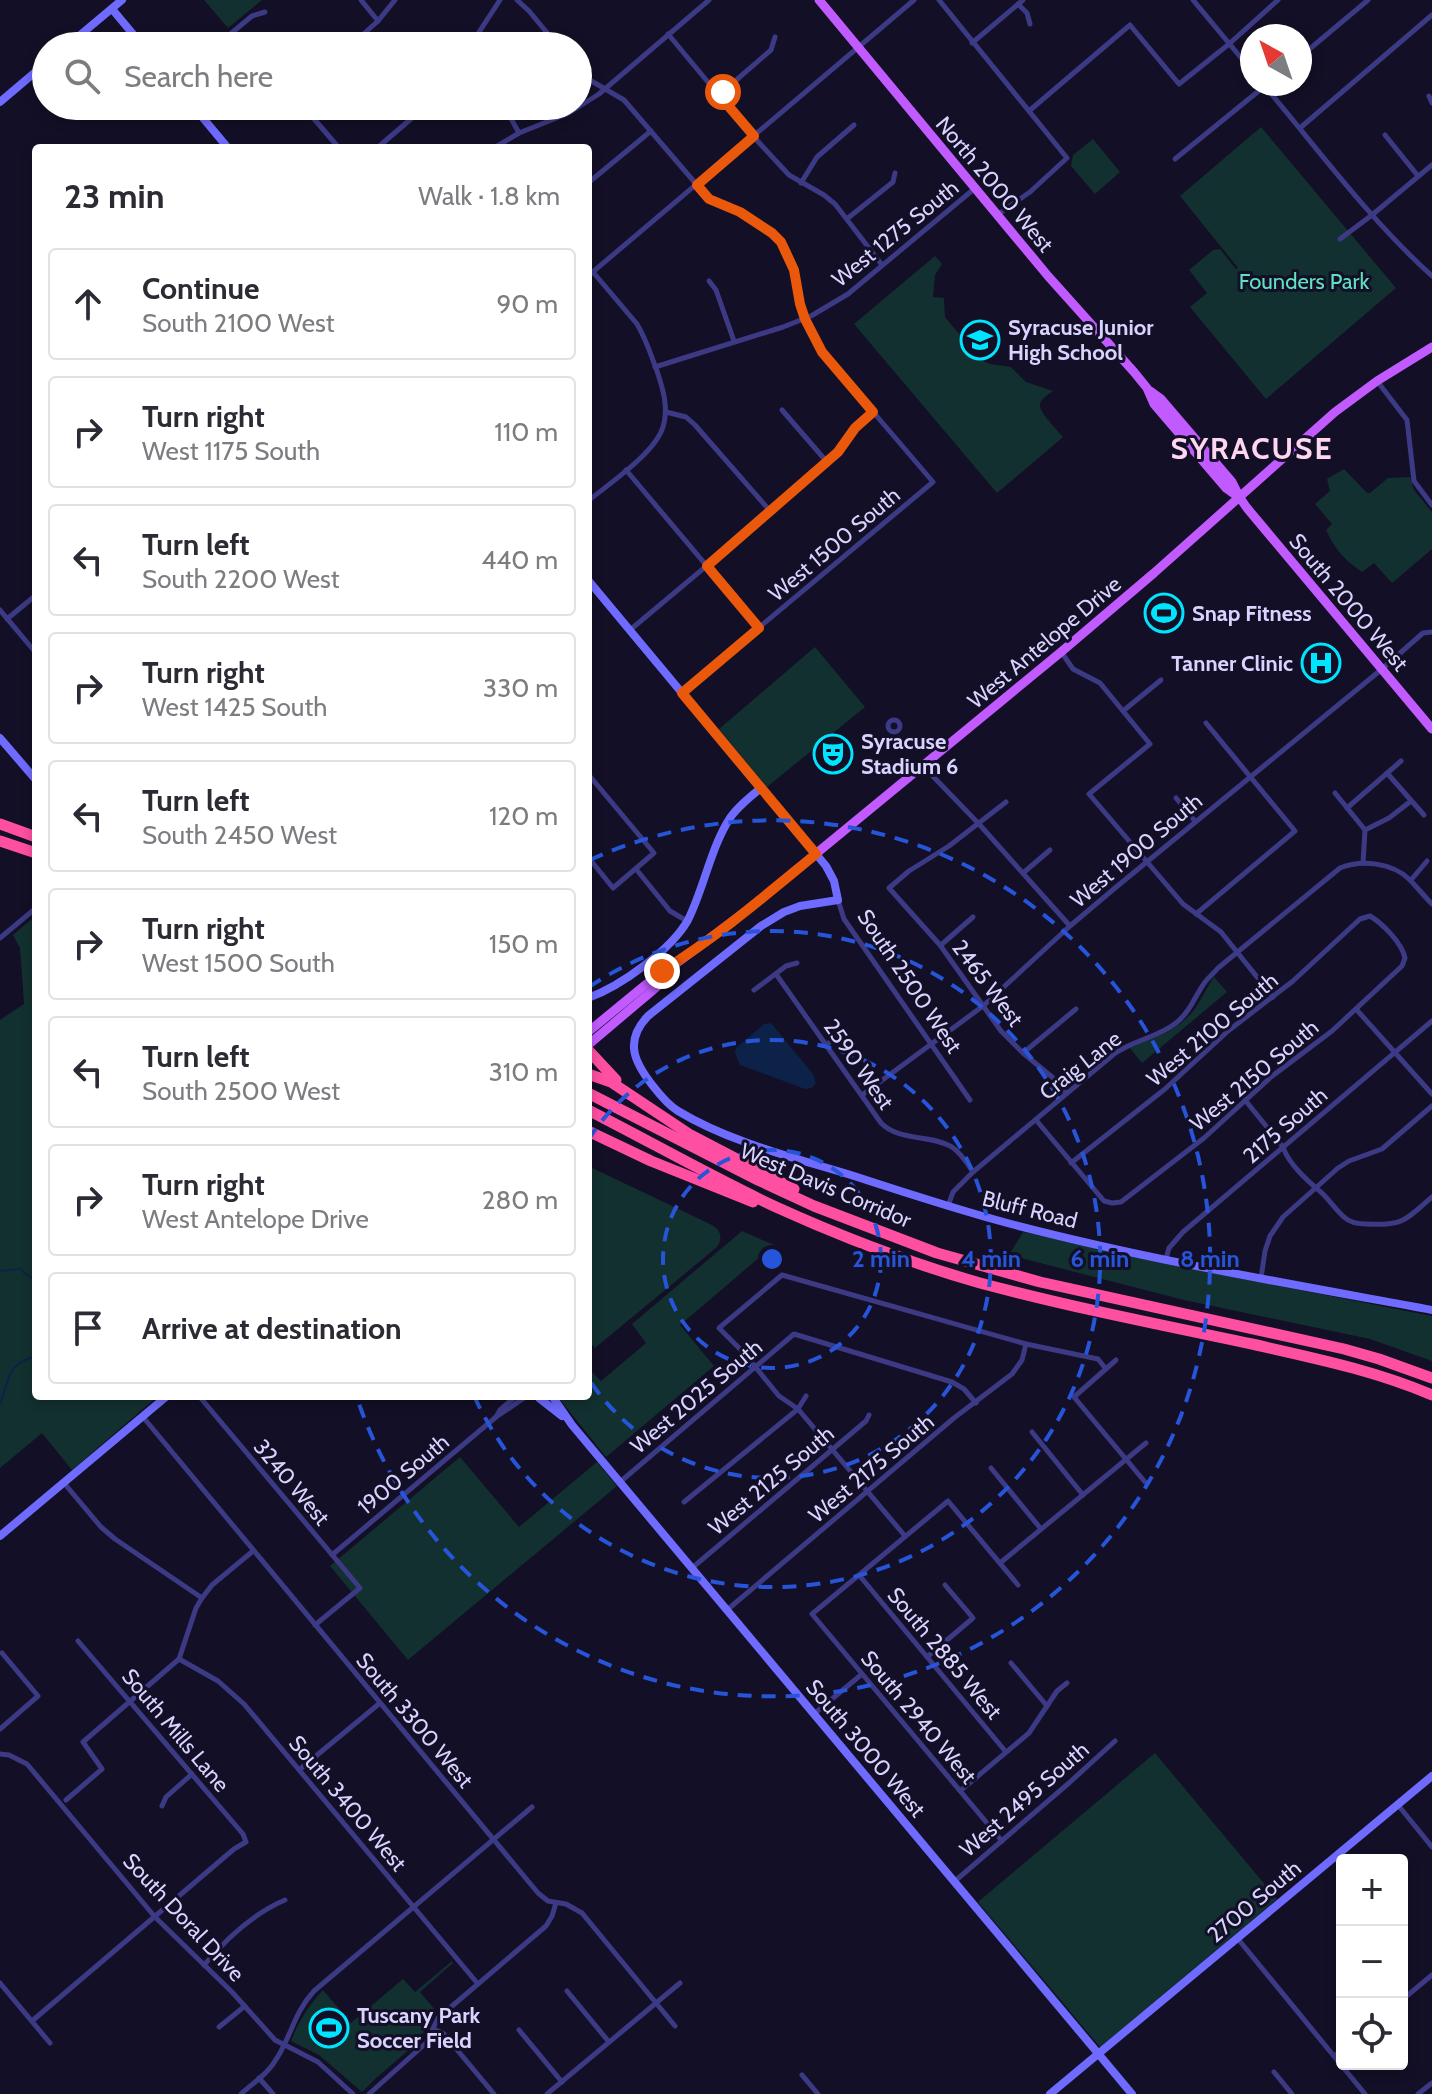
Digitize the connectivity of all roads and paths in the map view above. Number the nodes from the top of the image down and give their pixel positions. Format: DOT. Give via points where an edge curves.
graph roads {
  1 [pos="122,0"];
  2 [pos="361,0"];
  3 [pos="395,0"];
  4 [pos="500,0"];
  5 [pos="517,0"];
  6 [pos="709,0"];
  7 [pos="819,0"];
  8 [pos="914,0"];
  9 [pos="939,0"];
  10 [pos="1193,0"];
  11 [pos="1278,0"];
  12 [pos="1368,0"];
  13 [pos="1020,2"];
  14 [pos="112,9"];
  15 [pos="265,12"];
  16 [pos="1432,15"];
  17 [pos="378,21"];
  18 [pos="1030,24"];
  19 [pos="84,32"];
  20 [pos="131,32"];
  21 [pos="233,32"];
  22 [pos="366,32"];
  23 [pos="479,32"];
  24 [pos="546,32"];
  25 [pos="668,34"];
  26 [pos="775,37"];
  27 [pos="972,43"];
  28 [pos="1229,44"];
  29 [pos="1312,47"];
  30 [pos="859,48"];
  31 [pos="1240,57"];
  32 [pos="32,75"];
  33 [pos="592,82"];
  34 [pos="605,90"];
  35 [pos="719,95"];
  36 [pos="1252,96"];
  37 [pos="1274,96"];
  38 [pos="1429,96"];
  39 [pos="592,98"];
  40 [pos="0,102"];
  41 [pos="1432,103"];
  42 [pos="1029,111"];
  43 [pos="205,120"];
  44 [pos="315,120"];
  45 [pos="410,120"];
  46 [pos="512,120"];
  47 [pos="552,120"];
  48 [pos="854,125"];
  49 [pos="1300,128"];
  50 [pos="651,131"];
  51 [pos="519,133"];
  52 [pos="1385,135"];
  53 [pos="754,136"];
  54 [pos="225,144"];
  55 [pos="336,144"];
  56 [pos="382,144"];
  57 [pos="501,144"];
  58 [pos="1175,159"];
  59 [pos="1432,165"];
  60 [pos="895,173"];
  61 [pos="1418,176"];
  62 [pos="592,180"];
  63 [pos="801,183"];
  64 [pos="697,185"];
  65 [pos="974,189"];
  66 [pos="997,215"];
  67 [pos="1372,215"];
  68 [pos="848,218"];
  69 [pos="1340,239"];
  70 [pos="882,265"];
  71 [pos="592,273"];
  72 [pos="592,275"];
  73 [pos="1432,276"];
  74 [pos="709,281"];
  75 [pos="805,319"];
  76 [pos="734,341"];
  77 [pos="1432,347"];
  78 [pos="655,367"];
  79 [pos="1377,381"];
  80 [pos="782,410"];
  81 [pos="666,412"];
  82 [pos="873,412"];
  83 [pos="827,462"];
  84 [pos="626,470"];
  85 [pos="592,498"];
  86 [pos="1240,498"];
  87 [pos="1432,505"];
  88 [pos="771,512"];
  89 [pos="707,566"];
  90 [pos="592,585"];
  91 [pos="32,598"];
  92 [pos="0,610"];
  93 [pos="7,619"];
  94 [pos="759,628"];
  95 [pos="629,630"];
  96 [pos="1432,632"];
  97 [pos="32,648"];
  98 [pos="1061,652"];
  99 [pos="1382,669"];
  100 [pos="1161,680"];
  101 [pos="682,693"];
  102 [pos="1123,711"];
  103 [pos="1206,723"];
  104 [pos="1432,729"];
  105 [pos="0,738"];
  106 [pos="1401,761"];
  107 [pos="923,765"];
  108 [pos="1387,773"];
  109 [pos="32,775"];
  110 [pos="1250,778"];
  111 [pos="592,779"];
  112 [pos="761,788"];
  113 [pos="1335,793"];
  114 [pos="1176,798"];
  115 [pos="1411,801"];
  116 [pos="1006,802"];
  117 [pos="1347,808"];
  118 [pos="1424,815"];
  119 [pos="1195,821"];
  120 [pos="0,824"];
  121 [pos="979,824"];
  122 [pos="1365,830"];
  123 [pos="32,836"];
  124 [pos="0,841"];
  125 [pos="1050,850"];
  126 [pos="32,852"];
  127 [pos="816,854"];
  128 [pos="1147,861"];
  129 [pos="1427,861"];
  130 [pos="592,862"];
  131 [pos="1363,863"];
  132 [pos="636,869"];
  133 [pos="1023,873"];
  134 [pos="1411,880"];
  135 [pos="838,900"];
  136 [pos="1432,904"];
  137 [pos="32,911"];
  138 [pos="1196,914"];
  139 [pos="1370,916"];
  140 [pos="973,917"];
  141 [pos="687,921"];
  142 [pos="1070,926"];
  143 [pos="0,938"];
  144 [pos="940,945"];
  145 [pos="1238,952"];
  146 [pos="677,963"];
  147 [pos="797,963"];
  148 [pos="776,974"];
  149 [pos="754,990"];
  150 [pos="592,996"];
  151 [pos="1273,997"];
  152 [pos="983,1006"];
  153 [pos="1076,1009"];
  154 [pos="1356,1009"];
  155 [pos="1432,1021"];
  156 [pos="592,1029"];
  157 [pos="845,1030"];
  158 [pos="592,1044"];
  159 [pos="930,1044"];
  160 [pos="826,1045"];
  161 [pos="1396,1052"];
  162 [pos="592,1053"];
  163 [pos="1023,1053"];
  164 [pos="592,1075"];
  165 [pos="1066,1093"];
  166 [pos="1432,1094"];
  167 [pos="592,1095"];
  168 [pos="862,1095"];
  169 [pos="970,1100"];
  170 [pos="1245,1100"];
  171 [pos="643,1104"];
  172 [pos="1432,1106"];
  173 [pos="592,1112"];
  174 [pos="1036,1120"];
  175 [pos="592,1133"];
  176 [pos="1283,1147"];
  177 [pos="1071,1163"];
  178 [pos="973,1172"];
  179 [pos="1316,1189"];
  180 [pos="1432,1197"];
  181 [pos="948,1206"];
  182 [pos="865,1227"];
  183 [pos="854,1240"];
  184 [pos="1166,1259"];
  185 [pos="1261,1278"];
  186 [pos="1432,1310"];
  187 [pos="1026,1344"];
  188 [pos="1116,1360"];
  189 [pos="755,1367"];
  190 [pos="1106,1369"];
  191 [pos="1432,1378"];
  192 [pos="1432,1395"];
  193 [pos="806,1396"];
  194 [pos="162,1400"];
  195 [pos="202,1400"];
  196 [pos="511,1400"];
  197 [pos="532,1400"];
  198 [pos="544,1400"];
  199 [pos="976,1403"];
  200 [pos="798,1409"];
  201 [pos="869,1415"];
  202 [pos="142,1417"];
  203 [pos="496,1417"];
  204 [pos="1032,1432"];
  205 [pos="1146,1443"];
  206 [pos="832,1450"];
  207 [pos="1126,1459"];
  208 [pos="991,1468"];
  209 [pos="63,1482"];
  210 [pos="620,1482"];
  211 [pos="1145,1482"];
  212 [pos="868,1492"];
  213 [pos="1083,1495"];
  214 [pos="684,1502"];
  215 [pos="1041,1529"];
  216 [pos="0,1536"];
  217 [pos="905,1536"];
  218 [pos="253,1551"];
  219 [pos="332,1555"];
  220 [pos="1000,1563"];
  221 [pos="692,1568"];
  222 [pos="859,1575"];
  223 [pos="945,1585"];
  224 [pos="1018,1585"];
  225 [pos="202,1598"];
  226 [pos="727,1610"];
  227 [pos="315,1625"];
  228 [pos="78,1641"];
  229 [pos="2,1653"];
  230 [pos="927,1657"];
  231 [pos="179,1659"];
  232 [pos="1011,1663"];
  233 [pos="862,1674"];
  234 [pos="1067,1683"];
  235 [pos="130,1701"];
  236 [pos="380,1703"];
  237 [pos="1047,1706"];
  238 [pos="814,1714"];
  239 [pos="0,1729"];
  240 [pos="1115,1741"];
  241 [pos="1006,1752"];
  242 [pos="0,1754"];
  243 [pos="299,1770"];
  244 [pos="192,1774"];
  245 [pos="1432,1776"];
  246 [pos="960,1791"];
  247 [pos="66,1800"];
  248 [pos="1397,1804"];
  249 [pos="162,1806"];
  250 [pos="532,1807"];
  251 [pos="493,1839"];
  252 [pos="1002,1841"];
  253 [pos="1432,1847"];
  254 [pos="954,1881"];
  255 [pos="285,1900"];
  256 [pos="556,1903"];
  257 [pos="413,1907"];
  258 [pos="155,1917"];
  259 [pos="1237,1938"];
  260 [pos="204,1965"];
  261 [pos="1432,1975"];
  262 [pos="0,1983"];
  263 [pos="680,1983"];
  264 [pos="478,1984"];
  265 [pos="567,1991"];
  266 [pos="1404,1998"];
  267 [pos="656,2003"];
  268 [pos="245,2006"];
  269 [pos="32,2021"];
  270 [pos="675,2026"];
  271 [pos="219,2027"];
  272 [pos="433,2029"];
  273 [pos="519,2030"];
  274 [pos="609,2042"];
  275 [pos="50,2043"];
  276 [pos="283,2045"];
  277 [pos="1098,2054"];
  278 [pos="1334,2056"];
  279 [pos="1274,2072"];
  280 [pos="802,2075"];
  281 [pos="259,2078"];
  282 [pos="562,2082"];
  283 [pos="1432,2083"];
  284 [pos="241,2094"];
  285 [pos="273,2094"];
  286 [pos="353,2094"];
  287 [pos="369,2094"];
  288 [pos="494,2094"];
  289 [pos="547,2094"];
  290 [pos="818,2094"];
  291 [pos="1050,2094"];
  292 [pos="1132,2094"];
  293 [pos="1292,2094"];
  294 [pos="1365,2094"];
  295 [pos="1418,2094"];
  1 -- 14 [label="street"];
  2 -- 17 [label="street"];
  3 -- 17 [label="street"];
  4 -- 23 [label="street"];
  5 -- 24 [label="street"];
  6 -- 25 [label="street"];
  7 -- 30 [label="main road, North 2000 West"];
  8 -- 30 [label="street"];
  9 -- 27 [label="street"];
  10 -- 28 [label="street"];
  11 -- 28 [label="street"];
  12 -- 29 [label="street"];
  13 -- 18 [label="street"];
  13 -- 27 [label="street"];
  14 -- 19 [label="street"];
  14 -- 20 [label="street"];
  15 -- 21 [label="street"];
  16 -- 49 [label="street"];
  17 -- 22 [label="street"];
  25 -- 34 [label="street"];
  25 -- 35 [label="street"];
  26 -- 35 [label="street" via="771,50"];
  27 -- 42 [label="street"];
  28 -- 31 [label="street"];
  28 -- 42 [label="street" via="1179,84 1130,25"];
  30 -- 53 [label="street"];
  30 -- 65 [label="main road, North 2000 West"];
  32 -- 40 [label="street"];
  33 -- 34 [label="street"];
  34 -- 39 [label="street"];
  34 -- 50 [label="street" via="624,100"];
  35 -- 53 [label="street"];
  36 -- 58 [label="street"];
  37 -- 49 [label="street"];
  38 -- 41 [label="street"];
  42 -- 66 [label="street" via="1067,158"];
  43 -- 54 [label="street"];
  44 -- 55 [label="street"];
  45 -- 56 [label="street"];
  46 -- 51 [label="street"];
  47 -- 51 [label="street"];
  48 -- 63 [label="street" via="817,157"];
  49 -- 67 [label="street"];
  50 -- 62 [label="street"];
  50 -- 64 [label="street"];
  51 -- 57 [label="street"];
  52 -- 61 [label="street"];
  53 -- 63 [label="street"];
  53 -- 64 [label="street"];
  59 -- 61 [label="street"];
  60 -- 68 [label="street" via="893,182"];
  61 -- 67 [label="street"];
  63 -- 68 [label="street" via="824,195"];
  64 -- 71 [label="street"];
  64 -- 75 [label="street" via="709,199 740,212 781,242 794,270"];
  65 -- 66 [label="main road, North 2000 West"];
  65 -- 70 [label="street, West 1275 South"];
  66 -- 86 [label="main road, North 2000 West" via="1161,399"];
  67 -- 69 [label="street"];
  67 -- 73 [label="street"];
  68 -- 70 [label="street"];
  70 -- 75 [label="street, West 1275 South" via="848,294"];
  72 -- 78 [label="street" via="637,324"];
  74 -- 76 [label="street"];
  75 -- 76 [label="street, West 1275 South"];
  75 -- 82 [label="street" via="822,352"];
  76 -- 78 [label="street, West 1275 South"];
  77 -- 79 [label="main road, West Antelope Drive"];
  78 -- 81 [label="street"];
  79 -- 86 [label="main road, West Antelope Drive"];
  79 -- 87 [label="street" via="1407,420 1414,481"];
  80 -- 83 [label="street"];
  81 -- 84 [label="street" via="655,443"];
  81 -- 88 [label="street" via="695,425"];
  82 -- 83 [label="street"];
  82 -- 94 [label="street, West 1500 South" via="933,482"];
  83 -- 88 [label="street"];
  84 -- 85 [label="street"];
  84 -- 89 [label="street"];
  86 -- 98 [label="main road, West Antelope Drive"];
  86 -- 99 [label="main road, South 2000 West"];
  88 -- 89 [label="street"];
  89 -- 94 [label="street"];
  89 -- 95 [label="street"];
  90 -- 95 [label="street, South 2500 West"];
  91 -- 93 [label="street"];
  92 -- 93 [label="street"];
  93 -- 97 [label="street"];
  94 -- 101 [label="street, West 1500 South"];
  95 -- 101 [label="street, South 2500 West"];
  96 -- 99 [label="street, West 1900 South" via="1423,633"];
  98 -- 102 [label="street" via="1073,669 1100,683"];
  98 -- 107 [label="main road, West Antelope Drive"];
  99 -- 104 [label="main road, South 2000 West"];
  99 -- 110 [label="street, West 1900 South"];
  100 -- 102 [label="street"];
  101 -- 112 [label="street, South 2500 West"];
  102 -- 128 [label="street" via="1150,744 1089,794"];
  103 -- 110 [label="street"];
  105 -- 109 [label="street"];
  106 -- 108 [label="street"];
  107 -- 121 [label="street"];
  107 -- 127 [label="main road, West Antelope Drive"];
  108 -- 115 [label="street"];
  108 -- 117 [label="street"];
  110 -- 119 [label="street, West 1900 South"];
  110 -- 138 [label="street" via="1295,831"];
  111 -- 132 [label="street" via="654,853"];
  112 -- 127 [label="street, South 2500 West"];
  112 -- 141 [label="street" via="726,824"];
  113 -- 117 [label="street"];
  114 -- 119 [label="street"];
  115 -- 118 [label="street"];
  115 -- 122 [label="street"];
  116 -- 121 [label="street"];
  117 -- 122 [label="street"];
  119 -- 128 [label="street, West 1900 South"];
  120 -- 123 [label="highway"];
  121 -- 133 [label="street"];
  121 -- 144 [label="street, 2465 West" via="889,888"];
  122 -- 131 [label="street"];
  124 -- 126 [label="highway"];
  125 -- 133 [label="street"];
  127 -- 135 [label="street, South 2500 West" via="832,876"];
  127 -- 146 [label="main road, West Antelope Drive"];
  128 -- 138 [label="street"];
  128 -- 142 [label="street, West 1900 South"];
  129 -- 134 [label="street"];
  130 -- 132 [label="street" via="613,888"];
  131 -- 134 [label="street" via="1388,867"];
  131 -- 145 [label="street, Craig Lane" via="1330,874"];
  132 -- 141 [label="street" via="670,911"];
  133 -- 142 [label="street"];
  134 -- 136 [label="street"];
  135 -- 159 [label="street, South 2500 West" via="844,919"];
  135 -- 181 [label="street, Bluff Road" via="800,906 761,926 644,1020 635,1038 635,1058 678,1111 750,1144"];
  137 -- 143 [label="street"];
  138 -- 145 [label="street"];
  139 -- 151 [label="street, West 2100 South" via="1360,919"];
  139 -- 154 [label="street, West 2150 South" via="1405,958"];
  140 -- 144 [label="street"];
  141 -- 150 [label="street" via="668,945 628,977"];
  142 -- 152 [label="street, West 1900 South"];
  144 -- 152 [label="street, 2465 West"];
  145 -- 151 [label="street"];
  145 -- 165 [label="street, Craig Lane" via="1218,968 1176,1023 1120,1050"];
  146 -- 156 [label="main road, West Antelope Drive"];
  146 -- 158 [label="main road, West Antelope Drive"];
  147 -- 148 [label="street"];
  148 -- 149 [label="street"];
  148 -- 160 [label="street, 2590 West"];
  151 -- 177 [label="street, West 2100 South"];
  152 -- 159 [label="street, West 1900 South"];
  152 -- 163 [label="street, 2465 West"];
  153 -- 163 [label="street"];
  154 -- 161 [label="street"];
  154 -- 170 [label="street, West 2150 South"];
  155 -- 161 [label="street, 2175 South"];
  157 -- 160 [label="street"];
  159 -- 168 [label="street, West 1900 South"];
  159 -- 169 [label="street, South 2500 West"];
  160 -- 168 [label="street, 2590 West"];
  161 -- 166 [label="street"];
  161 -- 176 [label="street, 2175 South"];
  162 -- 171 [label="highway"];
  163 -- 165 [label="street, 2465 West"];
  164 -- 171 [label="highway"];
  165 -- 174 [label="street, Craig Lane"];
  167 -- 182 [label="highway, West Davis Corridor" via="758,1180"];
  168 -- 178 [label="street, 2590 West" via="887,1129 951,1146"];
  170 -- 176 [label="street"];
  170 -- 177 [label="street, West 2150 South" via="1121,1202 1104,1201"];
  171 -- 182 [label="highway"];
  172 -- 179 [label="street" via="1382,1149 1349,1161"];
  173 -- 183 [label="highway, West Davis Corridor" via="777,1207"];
  174 -- 177 [label="street"];
  174 -- 178 [label="street, Craig Lane"];
  175 -- 183 [label="highway"];
  176 -- 179 [label="street"];
  176 -- 184 [label="street, 2175 South" via="1183,1232"];
  178 -- 181 [label="street, Craig Lane" via="953,1192"];
  179 -- 180 [label="street" via="1351,1222 1389,1225"];
  179 -- 185 [label="street" via="1276,1226"];
  181 -- 184 [label="street, Bluff Road"];
  182 -- 191 [label="highway, West Davis Corridor" via="1015,1276 1353,1351"];
  183 -- 192 [label="highway, West Davis Corridor" via="978,1282 1331,1362"];
  184 -- 185 [label="street, Bluff Road"];
  185 -- 186 [label="street, Bluff Road"];
  187 -- 189 [label="street" via="782,1275 719,1328"];
  187 -- 190 [label="street" via="1098,1359"];
  187 -- 199 [label="street, West 2175 South" via="1012,1374"];
  188 -- 190 [label="street"];
  189 -- 199 [label="street, West 2025 South" via="794,1334 952,1382"];
  189 -- 200 [label="street"];
  189 -- 210 [label="street, West 2025 South"];
  190 -- 207 [label="street" via="1074,1397"];
  193 -- 200 [label="street"];
  194 -- 202 [label="street"];
  195 -- 219 [label="street, 3240 West"];
  196 -- 203 [label="street"];
  197 -- 203 [label="street"];
  198 -- 210 [label="street, South 3000 West"];
  199 -- 212 [label="street, West 2175 South"];
  200 -- 206 [label="street"];
  200 -- 214 [label="street"];
  201 -- 206 [label="street, West 2125 South"];
  202 -- 209 [label="street"];
  202 -- 218 [label="street, South 3300 West"];
  203 -- 219 [label="street, 1900 South"];
  204 -- 213 [label="street"];
  205 -- 207 [label="street"];
  206 -- 212 [label="street"];
  206 -- 221 [label="street, West 2125 South"];
  207 -- 211 [label="street"];
  207 -- 213 [label="street"];
  208 -- 215 [label="street"];
  209 -- 216 [label="street"];
  209 -- 225 [label="street" via="115,1539"];
  210 -- 221 [label="street, South 3000 West"];
  212 -- 217 [label="street"];
  212 -- 226 [label="street, West 2175 South"];
  213 -- 215 [label="street"];
  215 -- 220 [label="street"];
  217 -- 220 [label="street" via="948,1501"];
  217 -- 222 [label="street"];
  218 -- 225 [label="street"];
  218 -- 227 [label="street, South 3300 West"];
  219 -- 227 [label="street, 3240 West" via="360,1588"];
  220 -- 224 [label="street"];
  221 -- 226 [label="street, South 3000 West"];
  222 -- 230 [label="street, South 2885 West"];
  222 -- 233 [label="street, South 2940 West" via="812,1614"];
  223 -- 230 [label="street" via="973,1618"];
  225 -- 231 [label="street"];
  226 -- 238 [label="street, South 3000 West"];
  227 -- 236 [label="street, South 3300 West"];
  228 -- 235 [label="street, South Mills Lane"];
  229 -- 239 [label="street" via="38,1696"];
  230 -- 241 [label="street, South 2885 West"];
  231 -- 235 [label="street"];
  231 -- 243 [label="street, South 3400 West" via="231,1691"];
  232 -- 237 [label="street"];
  233 -- 238 [label="street"];
  233 -- 246 [label="street, South 2940 West"];
  234 -- 237 [label="street"];
  235 -- 244 [label="street, South Mills Lane"];
  235 -- 247 [label="street" via="83,1742 102,1769"];
  236 -- 243 [label="street"];
  236 -- 251 [label="street, South 3300 West"];
  237 -- 241 [label="street" via="1038,1723"];
  238 -- 254 [label="street, South 3000 West"];
  240 -- 252 [label="street, West 2495 South"];
  241 -- 246 [label="street"];
  242 -- 258 [label="street, South Doral Drive" via="27,1764"];
  243 -- 257 [label="street, South 3400 West"];
  244 -- 249 [label="street"];
  244 -- 258 [label="street, South Mills Lane" via="246,1842"];
  245 -- 248 [label="street, 2700 South"];
  246 -- 252 [label="street, South 2940 West"];
  248 -- 253 [label="street"];
  248 -- 259 [label="street, 2700 South"];
  250 -- 251 [label="street"];
  251 -- 256 [label="street, South 3300 West" via="538,1893"];
  251 -- 257 [label="street"];
  252 -- 254 [label="street, West 2495 South"];
  254 -- 277 [label="street, South 3000 West"];
  255 -- 260 [label="street" via="241,1929"];
  256 -- 264 [label="street" via="546,1926"];
  256 -- 267 [label="street, South 3300 West" via="582,1913"];
  257 -- 264 [label="street, South 3400 West"];
  257 -- 276 [label="street" via="314,1991"];
  258 -- 260 [label="street, South Doral Drive"];
  258 -- 269 [label="street"];
  259 -- 277 [label="street, 2700 South"];
  259 -- 278 [label="street"];
  260 -- 268 [label="street, South Doral Drive"];
  261 -- 266 [label="street"];
  262 -- 269 [label="street"];
  263 -- 267 [label="street"];
  264 -- 272 [label="street" via="438,2018"];
  265 -- 274 [label="street"];
  267 -- 270 [label="street, South 3300 West"];
  267 -- 274 [label="street"];
  268 -- 271 [label="street"];
  268 -- 276 [label="street, South Doral Drive"];
  269 -- 275 [label="street"];
  272 -- 287 [label="street" via="426,2043"];
  272 -- 288 [label="street" via="443,2033"];
  273 -- 282 [label="street"];
  274 -- 282 [label="street"];
  276 -- 281 [label="street"];
  276 -- 286 [label="street, South Doral Drive" via="318,2062"];
  277 -- 291 [label="street, 2700 South"];
  277 -- 292 [label="street, South 3000 West"];
  278 -- 294 [label="street"];
  279 -- 293 [label="street"];
  280 -- 290 [label="street"];
  281 -- 284 [label="street"];
  281 -- 285 [label="street"];
  282 -- 289 [label="street"];
  283 -- 295 [label="street"];
}
